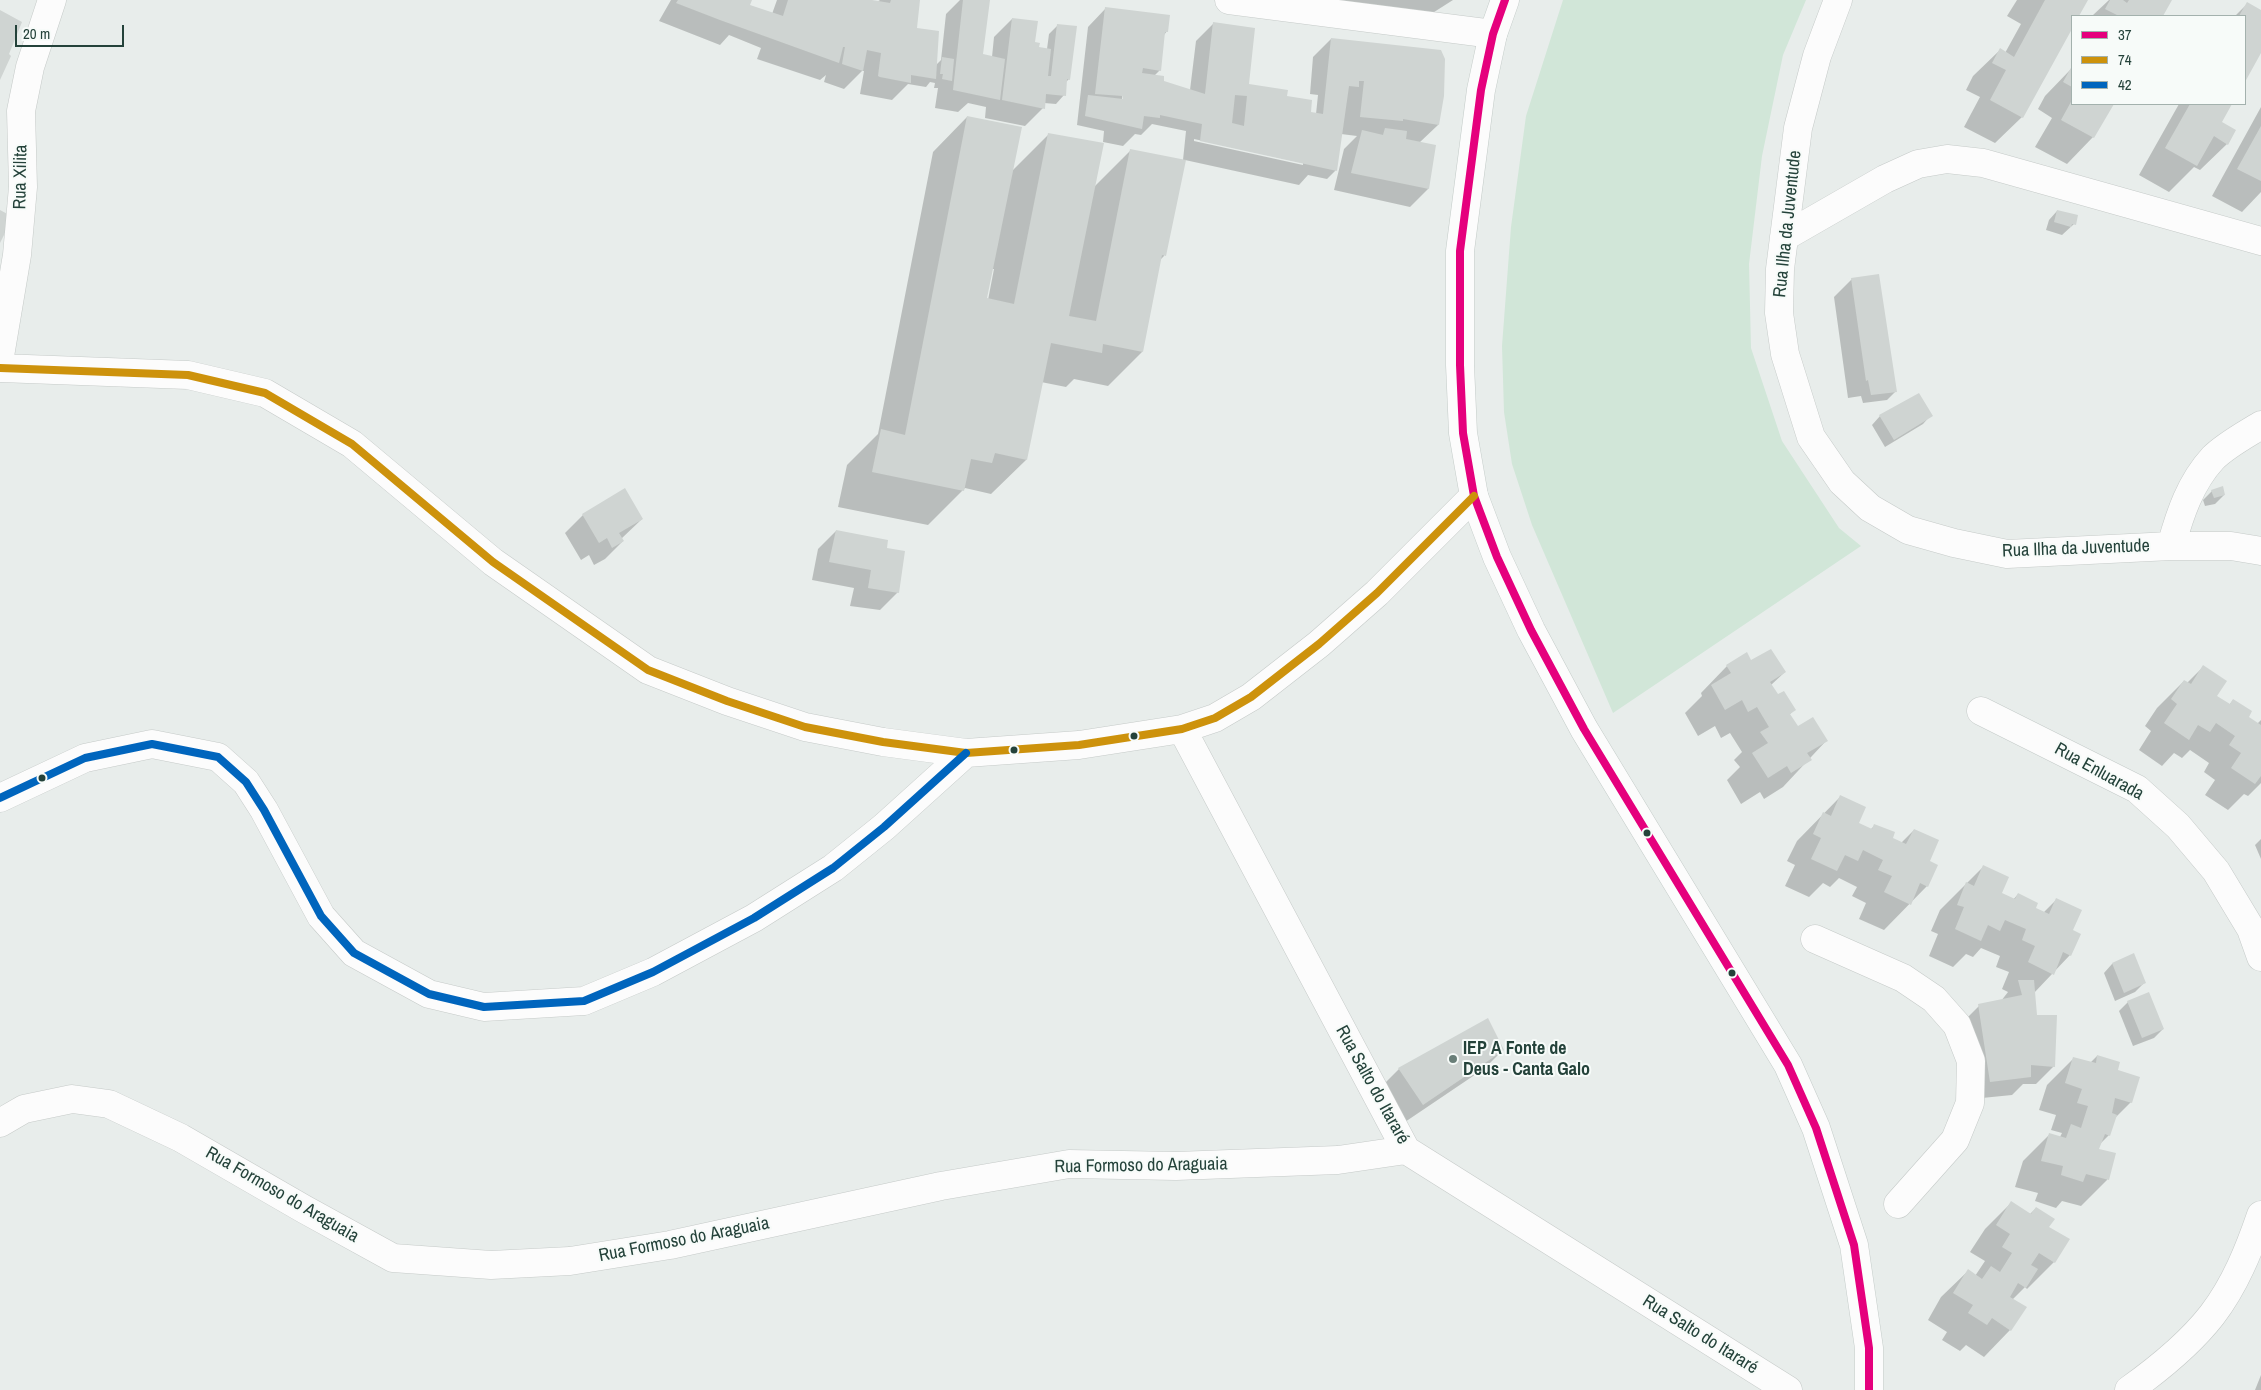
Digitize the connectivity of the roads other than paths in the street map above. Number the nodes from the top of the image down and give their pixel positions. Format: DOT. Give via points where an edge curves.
graph roads {
  1 [pos="52,0"];
  2 [pos="1229,0"];
  3 [pos="1505,0"];
  4 [pos="1838,0"];
  5 [pos="1493,34"];
  6 [pos="1784,237"];
  7 [pos="2261,241"];
  8 [pos="0,356"];
  9 [pos="0,368"];
  10 [pos="2261,425"];
  11 [pos="1474,496"];
  12 [pos="2171,546"];
  13 [pos="2261,551"];
  14 [pos="1981,711"];
  15 [pos="1182,729"];
  16 [pos="966,753"];
  17 [pos="0,798"];
  18 [pos="1815,939"];
  19 [pos="2261,957"];
  20 [pos="0,1123"];
  21 [pos="1406,1150"];
  22 [pos="1898,1204"];
  23 [pos="2261,1215"];
  24 [pos="1788,1390"];
  25 [pos="1869,1390"];
  26 [pos="2129,1390"];
  1 -- 8 [label="street, Rua Xilita" via="30,67 20,111 22,197 17,255"];
  2 -- 5 [label="street"];
  3 -- 5 [label="street"];
  4 -- 6 [label="street, Rua Ilha da Juventude" via="1817,56 1798,128"];
  5 -- 11 [label="street" via="1481,90 1460,251 1463,433"];
  6 -- 7 [label="street" via="1885,179 1918,164 1947,159 1992,166"];
  6 -- 12 [label="street, Rua Ilha da Juventude" via="1779,313 1785,354 1796,394 1811,437 1842,482 1870,508 1908,530 2008,554"];
  9 -- 16 [label="street" via="188,375 265,393 352,444 493,562 648,670 805,727"];
  10 -- 12 [label="street" via="2213,458 2182,508"];
  11 -- 15 [label="street" via="1377,593 1282,675 1215,718"];
  11 -- 25 [label="street" via="1530,630 1584,729 1788,1065 1812,1119 1854,1245 1869,1348"];
  12 -- 13 [label="street, Rua Ilha da Juventude" via="2231,546"];
  14 -- 19 [label="street, Rua Enluarada" via="2136,789 2178,826 2216,871 2251,928"];
  15 -- 16 [label="street" via="1079,745"];
  15 -- 21 [label="street, Rua Salto do Itararé"];
  16 -- 17 [label="street" via="833,868 712,941 653,972 584,1001 484,1007 429,994 354,953 321,916 246,782 218,757 152,744 85,758"];
  18 -- 22 [label="street" via="1903,978 1934,999 1957,1025 1971,1061 1970,1103 1955,1140"];
  20 -- 21 [label="street, Rua Formoso do Araguaia" via="24,1109 72,1099 109,1104 182,1138 393,1258 491,1265 570,1261 670,1246 941,1186 1069,1164 1176,1166 1338,1160"];
  21 -- 24 [label="street, Rua Salto do Itararé"];
  23 -- 26 [label="street" via="2238,1274 2212,1316 2180,1348"];
}
